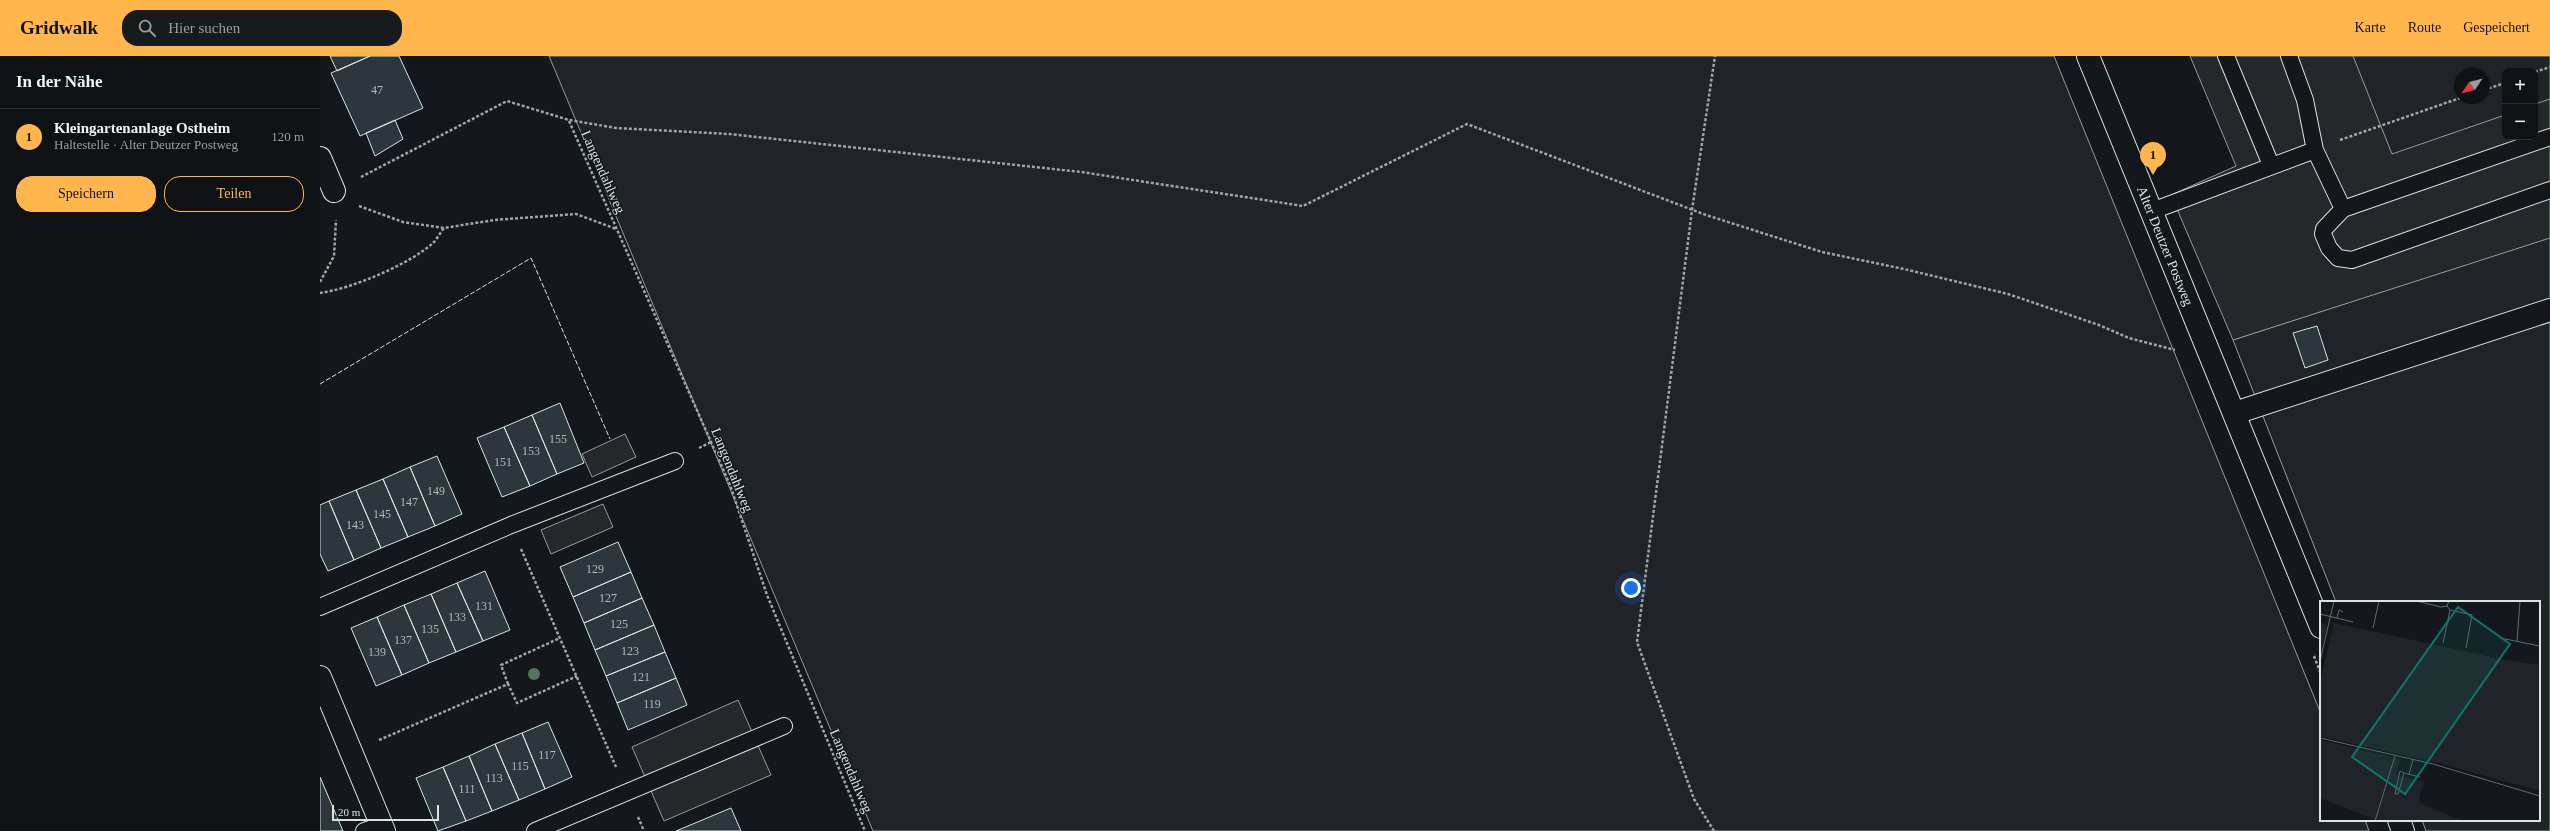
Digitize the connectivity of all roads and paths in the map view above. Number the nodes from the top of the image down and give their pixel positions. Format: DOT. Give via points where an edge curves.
graph roads {
  1 [pos="1715,56"];
  2 [pos="2088,56"];
  3 [pos="2226,56"];
  4 [pos="2289,56"];
  5 [pos="2550,67"];
  6 [pos="2538,71"];
  7 [pos="2502,84"];
  8 [pos="2490,88"];
  9 [pos="2454,100"];
  10 [pos="569,120"];
  11 [pos="2550,137"];
  12 [pos="2315,150"];
  13 [pos="320,158"];
  14 [pos="2271,165"];
  15 [pos="2550,190"];
  16 [pos="334,191"];
  17 [pos="2343,209"];
  18 [pos="1692,210"];
  19 [pos="2152,210"];
  20 [pos="444,228"];
  21 [pos="616,229"];
  22 [pos="320,282"];
  23 [pos="320,293"];
  24 [pos="2550,310"];
  25 [pos="2178,350"];
  26 [pos="2235,413"];
  27 [pos="674,461"];
  28 [pos="511,525"];
  29 [pos="320,607"];
  30 [pos="2320,625"];
  31 [pos="560,638"];
  32 [pos="576,676"];
  33 [pos="320,677"];
  34 [pos="508,684"];
  35 [pos="784,726"];
  36 [pos="351,752"];
  37 [pos="627,792"];
  38 [pos="2399,821"];
  39 [pos="377,829"];
  40 [pos="535,831"];
  41 [pos="644,831"];
  42 [pos="865,831"];
  43 [pos="1714,831"];
  44 [pos="2403,831"];
  1 -- 18 [label="path"];
  2 -- 19 [label="street, Alter Deutzer Postweg"];
  3 -- 14 [label="lane"];
  4 -- 12 [label="lane" via="2305,100"];
  5 -- 6 [label="path"];
  7 -- 8 [label="path"];
  9 -- 12 [label="path"];
  10 -- 16 [label="path" via="507,101"];
  10 -- 18 [label="path" via="616,128 737,134 1081,172 1302,206 1467,124"];
  10 -- 21 [label="path, Langendahlweg"];
  11 -- 17 [label="lane"];
  12 -- 14 [label="lane"];
  12 -- 17 [label="lane"];
  13 -- 16 [label="street"];
  14 -- 19 [label="lane"];
  15 -- 17 [label="lane" via="2352,260 2338,258 2329,248 2323,234 2324,229"];
  16 -- 20 [label="path" via="359,206 403,222"];
  16 -- 22 [label="path" via="334,256"];
  18 -- 25 [label="path" via="1822,252 2008,294 2099,324 2129,338"];
  18 -- 43 [label="path" via="1637,642 1694,799"];
  19 -- 26 [label="street, Alter Deutzer Postweg" via="2204,344"];
  20 -- 21 [label="path" via="494,220 576,214"];
  20 -- 23 [label="path" via="434,242 411,258 336,291"];
  21 -- 42 [label="path, Langendahlweg" via="730,485 767,595"];
  24 -- 26 [label="street"];
  26 -- 30 [label="street, Alter Deutzer Postweg"];
  27 -- 28 [label="lane"];
  28 -- 29 [label="lane"];
  28 -- 31 [label="path"];
  31 -- 32 [label="path"];
  31 -- 34 [label="path" via="501,665"];
  32 -- 34 [label="path" via="517,703"];
  32 -- 37 [label="path"];
  33 -- 36 [label="street"];
  34 -- 36 [label="path"];
  35 -- 37 [label="lane"];
  36 -- 39 [label="street"];
  37 -- 40 [label="lane"];
  37 -- 41 [label="path"];
  38 -- 44 [label="street"];
}
